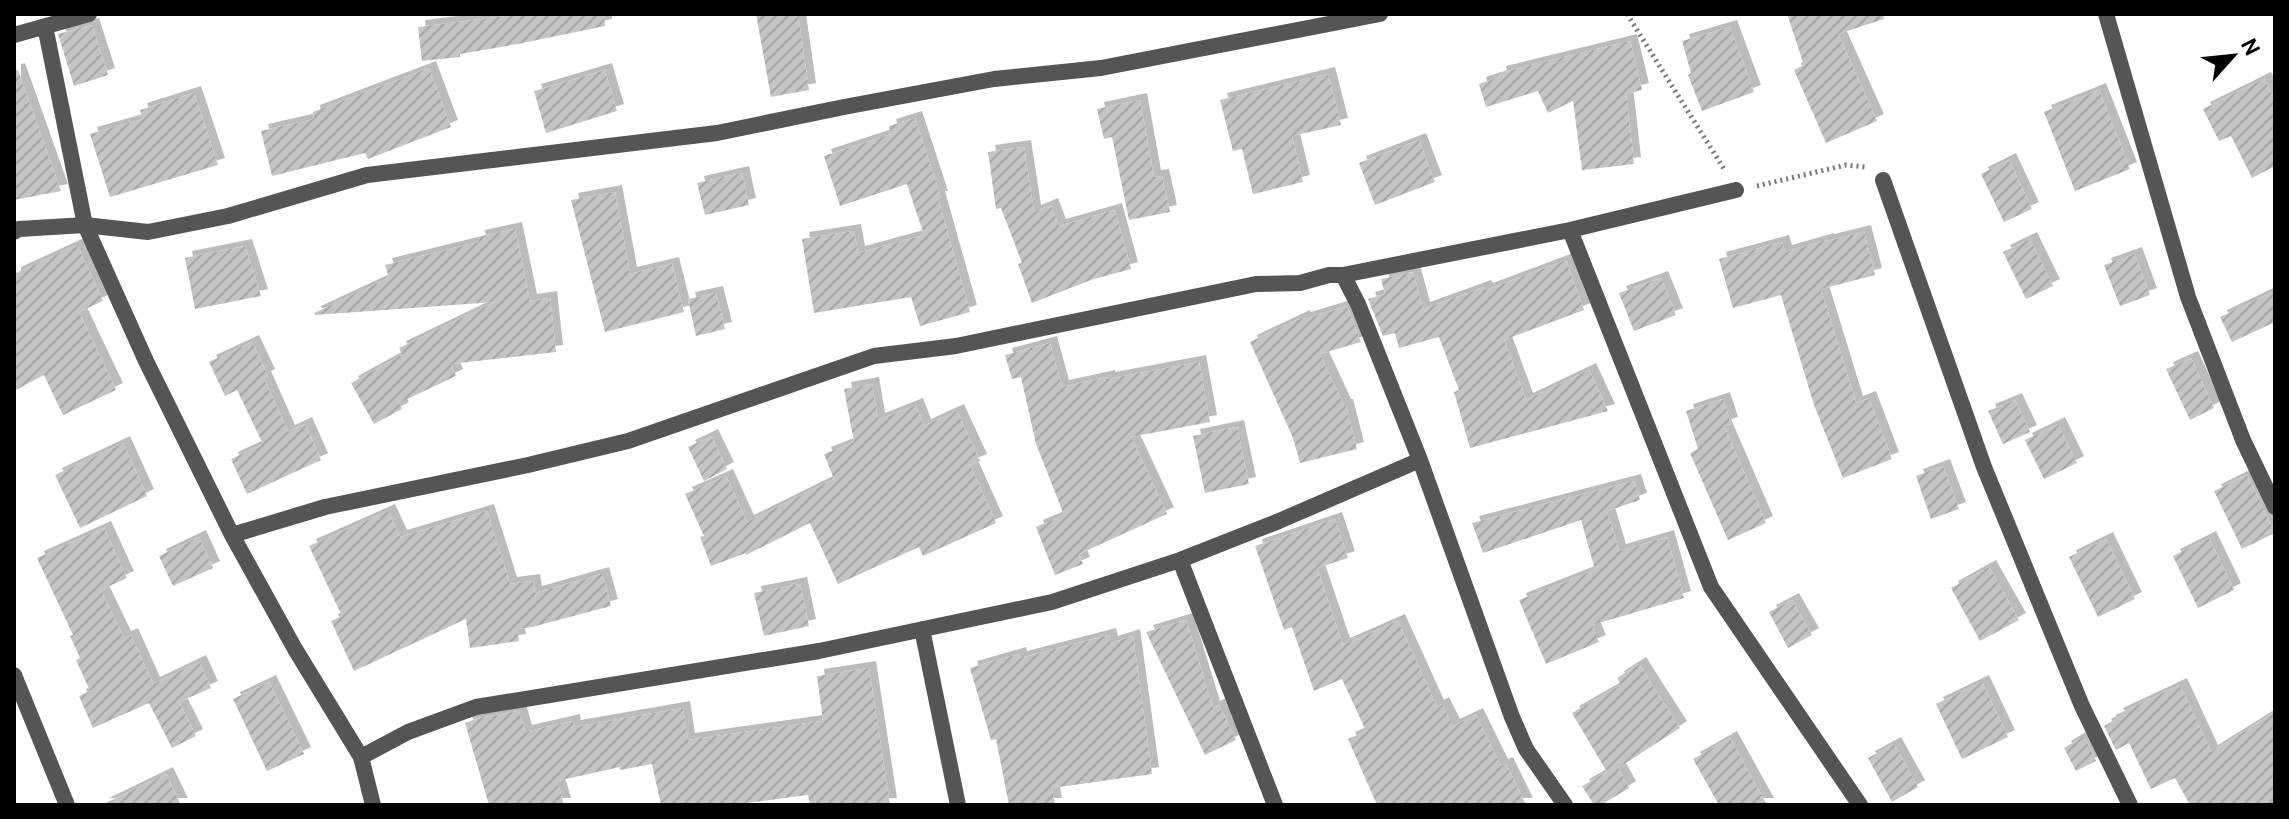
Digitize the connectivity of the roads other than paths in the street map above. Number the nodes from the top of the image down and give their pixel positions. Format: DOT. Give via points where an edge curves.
graph roads {
  1 [pos="1380,14"];
  2 [pos="2106,14"];
  3 [pos="78,15"];
  4 [pos="45,26"];
  5 [pos="14,35"];
  6 [pos="1883,180"];
  7 [pos="1736,190"];
  8 [pos="85,225"];
  9 [pos="1570,230"];
  10 [pos="14,232"];
  11 [pos="1343,275"];
  12 [pos="1420,460"];
  13 [pos="2275,507"];
  14 [pos="232,535"];
  15 [pos="1180,560"];
  16 [pos="922,629"];
  17 [pos="14,675"];
  18 [pos="361,757"];
  19 [pos="67,805"];
  20 [pos="373,805"];
  21 [pos="958,805"];
  22 [pos="1275,805"];
  23 [pos="1565,805"];
  24 [pos="1860,805"];
  25 [pos="2130,805"];
  1 -- 8 [label="street" via="717,133 367,175 228,216 148,232"];
  2 -- 13 [label="street" via="2188,297"];
  3 -- 4 [label="street"];
  4 -- 5 [label="street"];
  4 -- 8 [label="street"];
  6 -- 25 [label="street" via="1984,467 2082,706"];
  7 -- 9 [label="street"];
  8 -- 10 [label="street"];
  8 -- 14 [label="street"];
  9 -- 11 [label="street"];
  9 -- 24 [label="street" via="1711,587"];
  11 -- 12 [label="street"];
  11 -- 14 [label="street" via="1256,284 956,346 874,356 628,441 325,507"];
  12 -- 15 [label="street"];
  12 -- 23 [label="street" via="1512,717 1526,749"];
  14 -- 18 [label="street"];
  15 -- 16 [label="street" via="1052,602"];
  15 -- 22 [label="street"];
  16 -- 18 [label="street" via="476,707 408,732"];
  16 -- 21 [label="street"];
  17 -- 19 [label="street"];
  18 -- 20 [label="street"];
}
